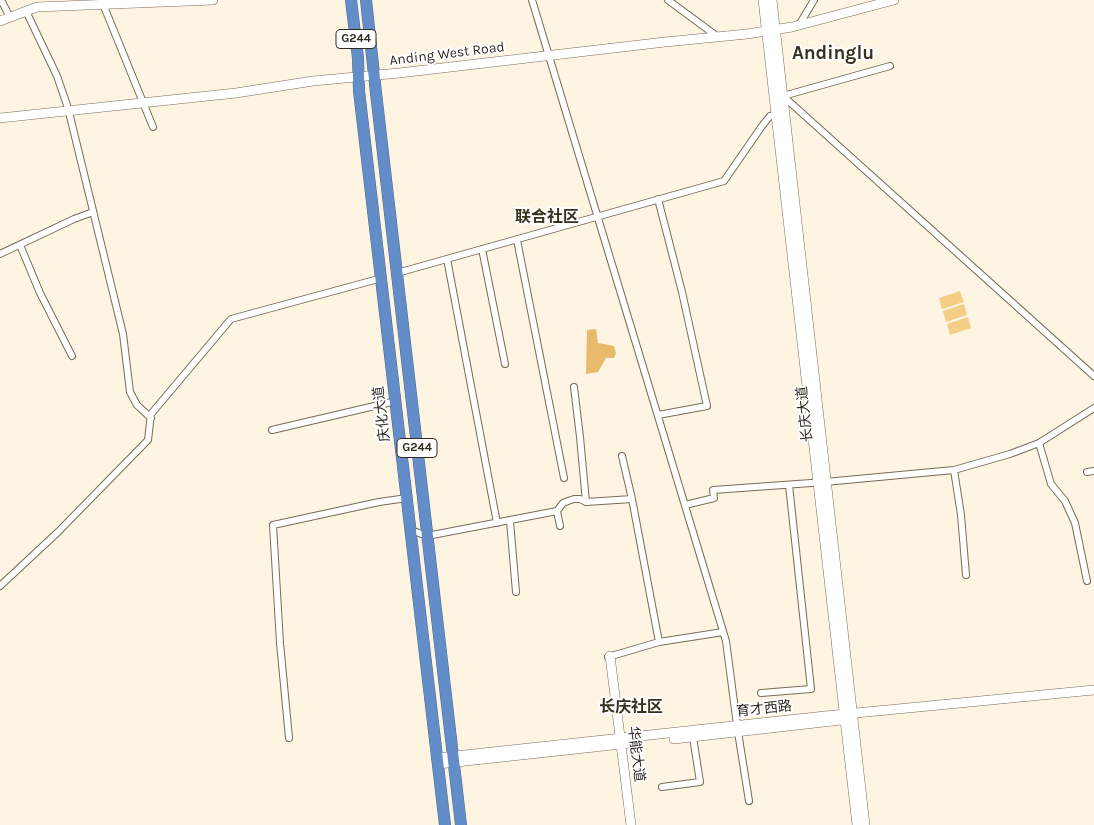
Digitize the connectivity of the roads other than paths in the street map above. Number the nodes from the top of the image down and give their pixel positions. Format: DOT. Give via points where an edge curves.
graph roads {
  1 [pos="1,0"];
  2 [pos="213,0"];
  3 [pos="351,0"];
  4 [pos="366,0"];
  5 [pos="532,0"];
  6 [pos="668,0"];
  7 [pos="763,0"];
  8 [pos="772,0"];
  9 [pos="814,0"];
  10 [pos="878,0"];
  11 [pos="894,0"];
  12 [pos="164,1"];
  13 [pos="89,2"];
  14 [pos="113,2"];
  15 [pos="48,3"];
  16 [pos="102,4"];
  17 [pos="26,11"];
  18 [pos="10,17"];
  19 [pos="0,21"];
  20 [pos="800,23"];
  21 [pos="771,29"];
  22 [pos="716,35"];
  23 [pos="549,54"];
  24 [pos="890,66"];
  25 [pos="374,74"];
  26 [pos="359,75"];
  27 [pos="783,96"];
  28 [pos="142,100"];
  29 [pos="68,108"];
  30 [pos="776,115"];
  31 [pos="0,116"];
  32 [pos="153,127"];
  33 [pos="658,199"];
  34 [pos="93,212"];
  35 [pos="598,216"];
  36 [pos="517,240"];
  37 [pos="20,245"];
  38 [pos="482,249"];
  39 [pos="0,254"];
  40 [pos="447,259"];
  41 [pos="398,273"];
  42 [pos="382,278"];
  43 [pos="72,356"];
  44 [pos="505,364"];
  45 [pos="1094,376"];
  46 [pos="574,387"];
  47 [pos="396,400"];
  48 [pos="1094,408"];
  49 [pos="658,416"];
  50 [pos="151,418"];
  51 [pos="272,430"];
  52 [pos="1039,443"];
  53 [pos="622,456"];
  54 [pos="954,470"];
  55 [pos="1094,471"];
  56 [pos="1087,472"];
  57 [pos="564,478"];
  58 [pos="822,482"];
  59 [pos="789,485"];
  60 [pos="407,498"];
  61 [pos="632,499"];
  62 [pos="586,502"];
  63 [pos="685,505"];
  64 [pos="557,511"];
  65 [pos="510,521"];
  66 [pos="497,523"];
  67 [pos="560,526"];
  68 [pos="411,530"];
  69 [pos="427,536"];
  70 [pos="966,575"];
  71 [pos="1087,581"];
  72 [pos="0,586"];
  73 [pos="516,592"];
  74 [pos="723,632"];
  75 [pos="659,642"];
  76 [pos="608,657"];
  77 [pos="1094,690"];
  78 [pos="761,693"];
  79 [pos="1094,694"];
  80 [pos="849,716"];
  81 [pos="738,728"];
  82 [pos="693,736"];
  83 [pos="289,738"];
  84 [pos="619,742"];
  85 [pos="453,760"];
  86 [pos="438,761"];
  87 [pos="662,787"];
  88 [pos="749,801"];
  89 [pos="445,825"];
  90 [pos="461,825"];
  91 [pos="630,825"];
  92 [pos="857,825"];
  93 [pos="865,825"];
  1 -- 18 [label="street"];
  2 -- 12 [label="main road"];
  3 -- 26 [label="highway, 庆化大道 / G244"];
  4 -- 25 [label="highway, G244"];
  5 -- 23 [label="street"];
  6 -- 22 [label="street"];
  7 -- 21 [label="main road, 长庆大道"];
  8 -- 21 [label="main road, 长庆大道"];
  9 -- 20 [label="street"];
  10 -- 20 [label="main road, Anding West Road"];
  11 -- 20 [label="main road, Anding West Road"];
  12 -- 14 [label="main road"];
  13 -- 15 [label="main road"];
  13 -- 16 [label="main road"];
  14 -- 16 [label="main road"];
  15 -- 17 [label="main road"];
  16 -- 28 [label="street"];
  17 -- 18 [label="main road"];
  17 -- 29 [label="street" via="57,76"];
  18 -- 19 [label="main road"];
  20 -- 21 [label="main road, Anding West Road"];
  21 -- 22 [label="main road, Anding West Road"];
  21 -- 27 [label="main road, 长庆大道"];
  21 -- 30 [label="main road, 长庆大道"];
  22 -- 23 [label="main road, Anding West Road"];
  23 -- 25 [label="main road, Anding West Road"];
  23 -- 35 [label="street"];
  24 -- 27 [label="street"];
  25 -- 26 [label="main road, Anding West Road"];
  25 -- 41 [label="highway, G244"];
  26 -- 28 [label="main road, Anding West Road" via="236,93"];
  26 -- 42 [label="highway, 庆化大道 / G244"];
  27 -- 45 [label="street"];
  27 -- 58 [label="main road, 长庆大道"];
  28 -- 29 [label="main road, Anding West Road"];
  28 -- 32 [label="street"];
  29 -- 31 [label="main road, Anding West Road"];
  29 -- 34 [label="street"];
  30 -- 33 [label="street" via="770,116 724,181"];
  30 -- 58 [label="main road, 长庆大道"];
  33 -- 35 [label="street"];
  33 -- 49 [label="street" via="707,406"];
  34 -- 37 [label="street"];
  34 -- 50 [label="street" via="123,334 130,392 137,405"];
  35 -- 36 [label="street"];
  35 -- 49 [label="street"];
  36 -- 38 [label="street"];
  36 -- 57 [label="street"];
  37 -- 39 [label="street"];
  37 -- 43 [label="street"];
  38 -- 40 [label="street"];
  38 -- 44 [label="street"];
  40 -- 41 [label="street"];
  40 -- 66 [label="street"];
  41 -- 69 [label="highway, G244"];
  42 -- 47 [label="highway, 庆化大道 / G244"];
  42 -- 50 [label="street" via="231,319 151,414"];
  46 -- 62 [label="street"];
  47 -- 51 [label="street"];
  47 -- 60 [label="highway, 庆化大道 / G244"];
  48 -- 52 [label="street"];
  49 -- 63 [label="street"];
  50 -- 72 [label="street" via="148,440"];
  52 -- 54 [label="street"];
  52 -- 71 [label="street" via="1051,484 1066,501 1073,518"];
  53 -- 61 [label="street"];
  54 -- 58 [label="street"];
  54 -- 70 [label="street"];
  55 -- 56 [label="street"];
  58 -- 59 [label="street"];
  58 -- 80 [label="main road, 长庆大道"];
  59 -- 63 [label="street" via="714,490 714,498"];
  59 -- 78 [label="street" via="811,689"];
  60 -- 68 [label="highway, 庆化大道 / G244"];
  60 -- 83 [label="street" via="273,525"];
  61 -- 62 [label="street"];
  61 -- 75 [label="street"];
  62 -- 64 [label="street" via="580,499 568,501"];
  63 -- 74 [label="street"];
  64 -- 65 [label="street"];
  64 -- 67 [label="street"];
  65 -- 66 [label="street"];
  65 -- 73 [label="street"];
  66 -- 69 [label="street"];
  68 -- 69 [label="street"];
  68 -- 86 [label="highway, 庆化大道 / G244"];
  69 -- 85 [label="highway, G244"];
  74 -- 75 [label="street"];
  74 -- 81 [label="street"];
  75 -- 76 [label="street"];
  76 -- 84 [label="main road, 华能大道"];
  77 -- 80 [label="main road, 育才西路"];
  79 -- 80 [label="main road, 育才西路"];
  80 -- 81 [label="main road, 育才西路"];
  80 -- 92 [label="main road, 长庆大道"];
  80 -- 93 [label="main road, 长庆大道"];
  81 -- 82 [label="main road, 育才西路"];
  81 -- 84 [label="main road, 育才西路"];
  81 -- 88 [label="street"];
  82 -- 84 [label="main road, 育才西路"];
  82 -- 87 [label="street" via="700,782"];
  84 -- 85 [label="main road, 育才西路"];
  84 -- 91 [label="main road, 华能大道"];
  85 -- 86 [label="main road, 育才西路"];
  85 -- 90 [label="highway, G244"];
  86 -- 89 [label="highway, 庆化大道 / G244"];
}
